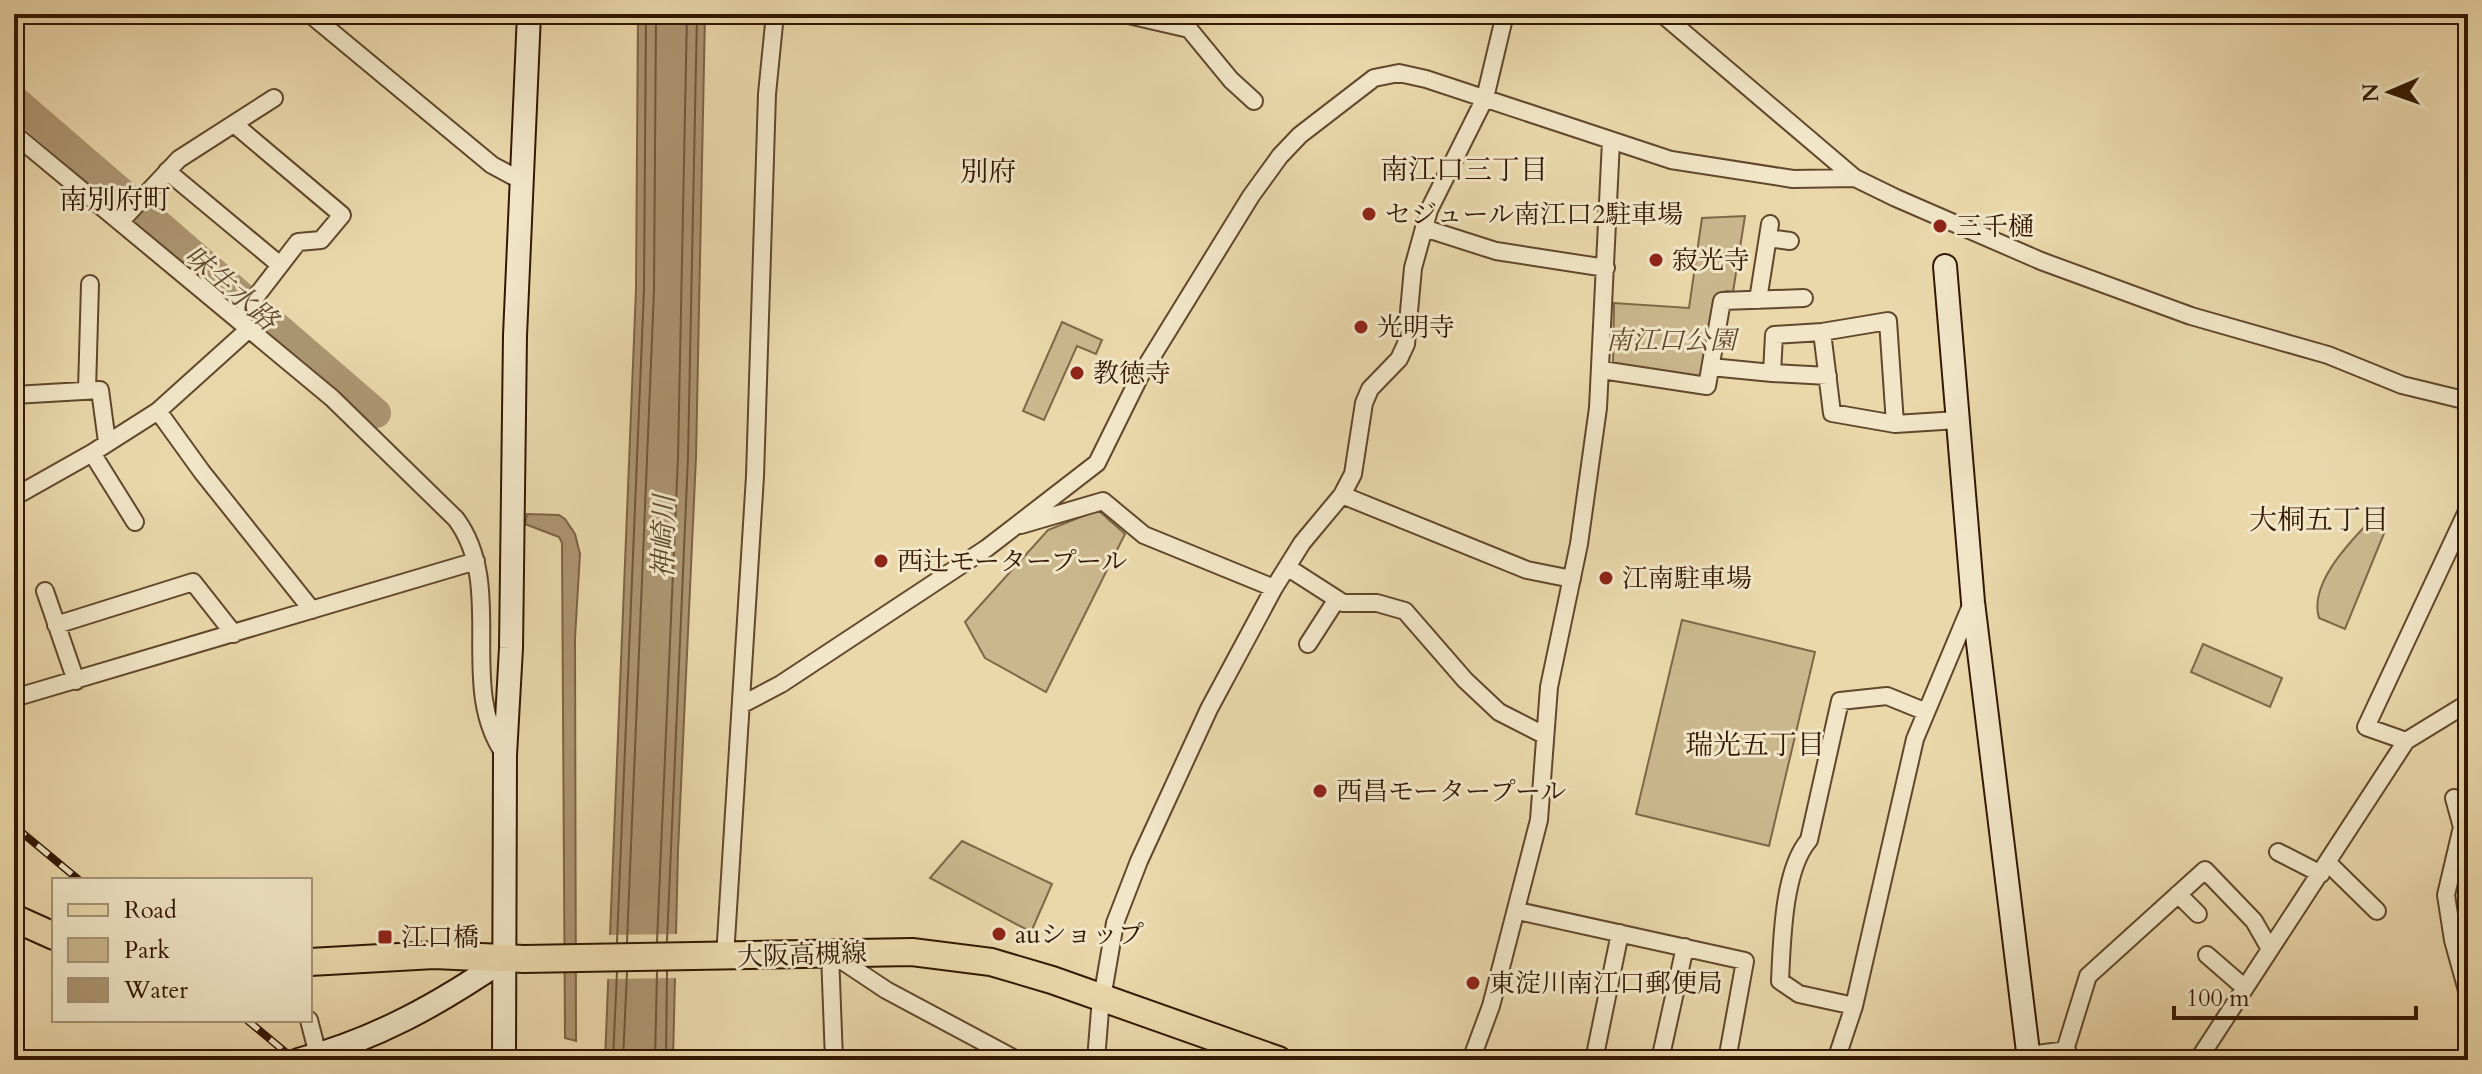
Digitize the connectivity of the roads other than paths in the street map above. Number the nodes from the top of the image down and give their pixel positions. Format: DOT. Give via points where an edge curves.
graph roads {
  1 [pos="310,14"];
  2 [pos="529,14"];
  3 [pos="775,14"];
  4 [pos="1124,14"];
  5 [pos="1505,14"];
  6 [pos="1662,14"];
  7 [pos="274,98"];
  8 [pos="1485,98"];
  9 [pos="1254,101"];
  10 [pos="234,124"];
  11 [pos="14,134"];
  12 [pos="1611,141"];
  13 [pos="167,171"];
  14 [pos="1855,178"];
  15 [pos="522,181"];
  16 [pos="122,220"];
  17 [pos="1424,228"];
  18 [pos="1790,241"];
  19 [pos="280,265"];
  20 [pos="1945,266"];
  21 [pos="1606,268"];
  22 [pos="90,284"];
  23 [pos="1804,298"];
  24 [pos="1758,300"];
  25 [pos="244,324"];
  26 [pos="1822,332"];
  27 [pos="1711,367"];
  28 [pos="1602,370"];
  29 [pos="1772,373"];
  30 [pos="1828,376"];
  31 [pos="87,390"];
  32 [pos="14,395"];
  33 [pos="2468,401"];
  34 [pos="158,411"];
  35 [pos="1958,420"];
  36 [pos="1895,424"];
  37 [pos="107,442"];
  38 [pos="92,453"];
  39 [pos="1342,495"];
  40 [pos="14,497"];
  41 [pos="2468,509"];
  42 [pos="135,522"];
  43 [pos="1012,528"];
  44 [pos="476,561"];
  45 [pos="1287,567"];
  46 [pos="1572,579"];
  47 [pos="1274,588"];
  48 [pos="45,591"];
  49 [pos="1337,599"];
  50 [pos="1973,602"];
  51 [pos="312,610"];
  52 [pos="56,625"];
  53 [pos="234,634"];
  54 [pos="1308,644"];
  55 [pos="76,681"];
  56 [pos="14,698"];
  57 [pos="2468,703"];
  58 [pos="743,704"];
  59 [pos="1924,711"];
  60 [pos="1544,735"];
  61 [pos="2406,741"];
  62 [pos="505,755"];
  63 [pos="2454,798"];
  64 [pos="2278,852"];
  65 [pos="2325,868"];
  66 [pos="2178,894"];
  67 [pos="1518,911"];
  68 [pos="2377,911"];
  69 [pos="2198,914"];
  70 [pos="14,918"];
  71 [pos="1620,933"];
  72 [pos="52,935"];
  73 [pos="1685,947"];
  74 [pos="2270,949"];
  75 [pos="830,953"];
  76 [pos="2207,955"];
  77 [pos="716,956"];
  78 [pos="515,959"];
  79 [pos="312,962"];
  80 [pos="2245,988"];
  81 [pos="2468,994"];
  82 [pos="1102,998"];
  83 [pos="1854,1006"];
  84 [pos="309,1022"];
  85 [pos="2067,1055"];
  86 [pos="308,1058"];
  87 [pos="2028,1058"];
  88 [pos="504,1060"];
  89 [pos="834,1060"];
  90 [pos="1017,1060"];
  91 [pos="1096,1060"];
  92 [pos="1278,1060"];
  93 [pos="1471,1060"];
  94 [pos="1594,1060"];
  95 [pos="1660,1060"];
  96 [pos="1727,1060"];
  97 [pos="1836,1060"];
  98 [pos="2198,1060"];
  1 -- 15 [label="street" via="492,165"];
  2 -- 15 [label="street"];
  3 -- 58 [label="street" via="767,94"];
  4 -- 9 [label="street" via="1189,29"];
  5 -- 8 [label="street"];
  6 -- 14 [label="street"];
  7 -- 10 [label="street"];
  8 -- 12 [label="street"];
  8 -- 17 [label="street"];
  8 -- 43 [label="street" via="1399,73 1374,78 1300,135 1251,196 1140,376 1097,463"];
  10 -- 13 [label="street"];
  10 -- 19 [label="street" via="342,215 321,240 298,242"];
  11 -- 16 [label="street"];
  12 -- 14 [label="street" via="1686,162 1793,179"];
  12 -- 21 [label="street"];
  13 -- 16 [label="street"];
  13 -- 19 [label="street"];
  14 -- 33 [label="street" via="2041,261 2191,316 2328,355 2402,385"];
  15 -- 62 [label="street"];
  16 -- 25 [label="street"];
  17 -- 21 [label="street" via="1496,251"];
  17 -- 39 [label="street" via="1413,268 1406,344 1370,389 1360,417 1353,474"];
  18 -- 24 [label="street" via="1769,231"];
  19 -- 25 [label="street"];
  20 -- 35 [label="street"];
  21 -- 28 [label="street"];
  22 -- 31 [label="street"];
  23 -- 24 [label="street"];
  24 -- 27 [label="street" via="1722,301"];
  25 -- 34 [label="street"];
  25 -- 44 [label="street" via="332,398 449,511"];
  26 -- 29 [label="street" via="1774,335"];
  26 -- 30 [label="street"];
  26 -- 36 [label="street" via="1888,321"];
  27 -- 28 [label="street" via="1707,386"];
  27 -- 29 [label="street"];
  28 -- 46 [label="street"];
  29 -- 30 [label="street"];
  30 -- 36 [label="street" via="1832,413"];
  31 -- 32 [label="street"];
  31 -- 37 [label="street" via="100,390"];
  34 -- 37 [label="street"];
  34 -- 51 [label="street"];
  35 -- 36 [label="street"];
  35 -- 50 [label="street"];
  37 -- 38 [label="street"];
  38 -- 40 [label="street"];
  38 -- 42 [label="street"];
  39 -- 45 [label="street"];
  39 -- 46 [label="street" via="1527,570"];
  41 -- 61 [label="street" via="2366,727"];
  43 -- 47 [label="street" via="1103,501 1144,535"];
  43 -- 58 [label="street" via="781,684"];
  44 -- 51 [label="street"];
  44 -- 62 [label="street" via="484,702 492,736"];
  45 -- 47 [label="street"];
  45 -- 49 [label="street"];
  46 -- 60 [label="street"];
  47 -- 82 [label="street" via="1209,709 1139,861 1115,923"];
  48 -- 52 [label="street"];
  49 -- 54 [label="street"];
  49 -- 60 [label="street" via="1405,611 1499,712"];
  50 -- 59 [label="street"];
  50 -- 87 [label="street"];
  51 -- 53 [label="street"];
  52 -- 53 [label="street" via="193,582"];
  52 -- 55 [label="street"];
  53 -- 55 [label="street"];
  55 -- 56 [label="street"];
  57 -- 61 [label="street"];
  58 -- 77 [label="street"];
  59 -- 83 [label="street"];
  59 -- 83 [label="street" via="1887,696 1840,701 1809,840 1799,852 1783,926 1780,981 1799,994"];
  60 -- 67 [label="street" via="1539,820"];
  61 -- 65 [label="street"];
  62 -- 78 [label="street"];
  63 -- 81 [label="street" via="2462,827 2446,895"];
  64 -- 65 [label="street"];
  65 -- 68 [label="street"];
  65 -- 74 [label="street"];
  66 -- 69 [label="street"];
  66 -- 74 [label="street" via="2205,870 2254,921"];
  66 -- 85 [label="street" via="2088,976"];
  67 -- 71 [label="street"];
  67 -- 93 [label="street"];
  70 -- 72 [label="main road"];
  71 -- 73 [label="street"];
  71 -- 94 [label="street"];
  73 -- 95 [label="street"];
  73 -- 96 [label="street" via="1745,961"];
  74 -- 80 [label="street"];
  75 -- 77 [label="main road, 大阪高槻線"];
  75 -- 82 [label="main road, 大阪高槻線" via="912,952 991,962"];
  75 -- 89 [label="street"];
  75 -- 90 [label="street" via="886,990"];
  76 -- 80 [label="street"];
  77 -- 78 [label="main road, 大阪高槻線"];
  78 -- 79 [label="main road, 大阪高槻線" via="387,956"];
  78 -- 86 [label="street" via="441,1003 367,1038"];
  78 -- 88 [label="street"];
  80 -- 98 [label="street"];
  82 -- 91 [label="street"];
  82 -- 92 [label="main road, 大阪高槻線"];
  83 -- 97 [label="street"];
  84 -- 86 [label="street"];
  85 -- 87 [label="street"];
}
